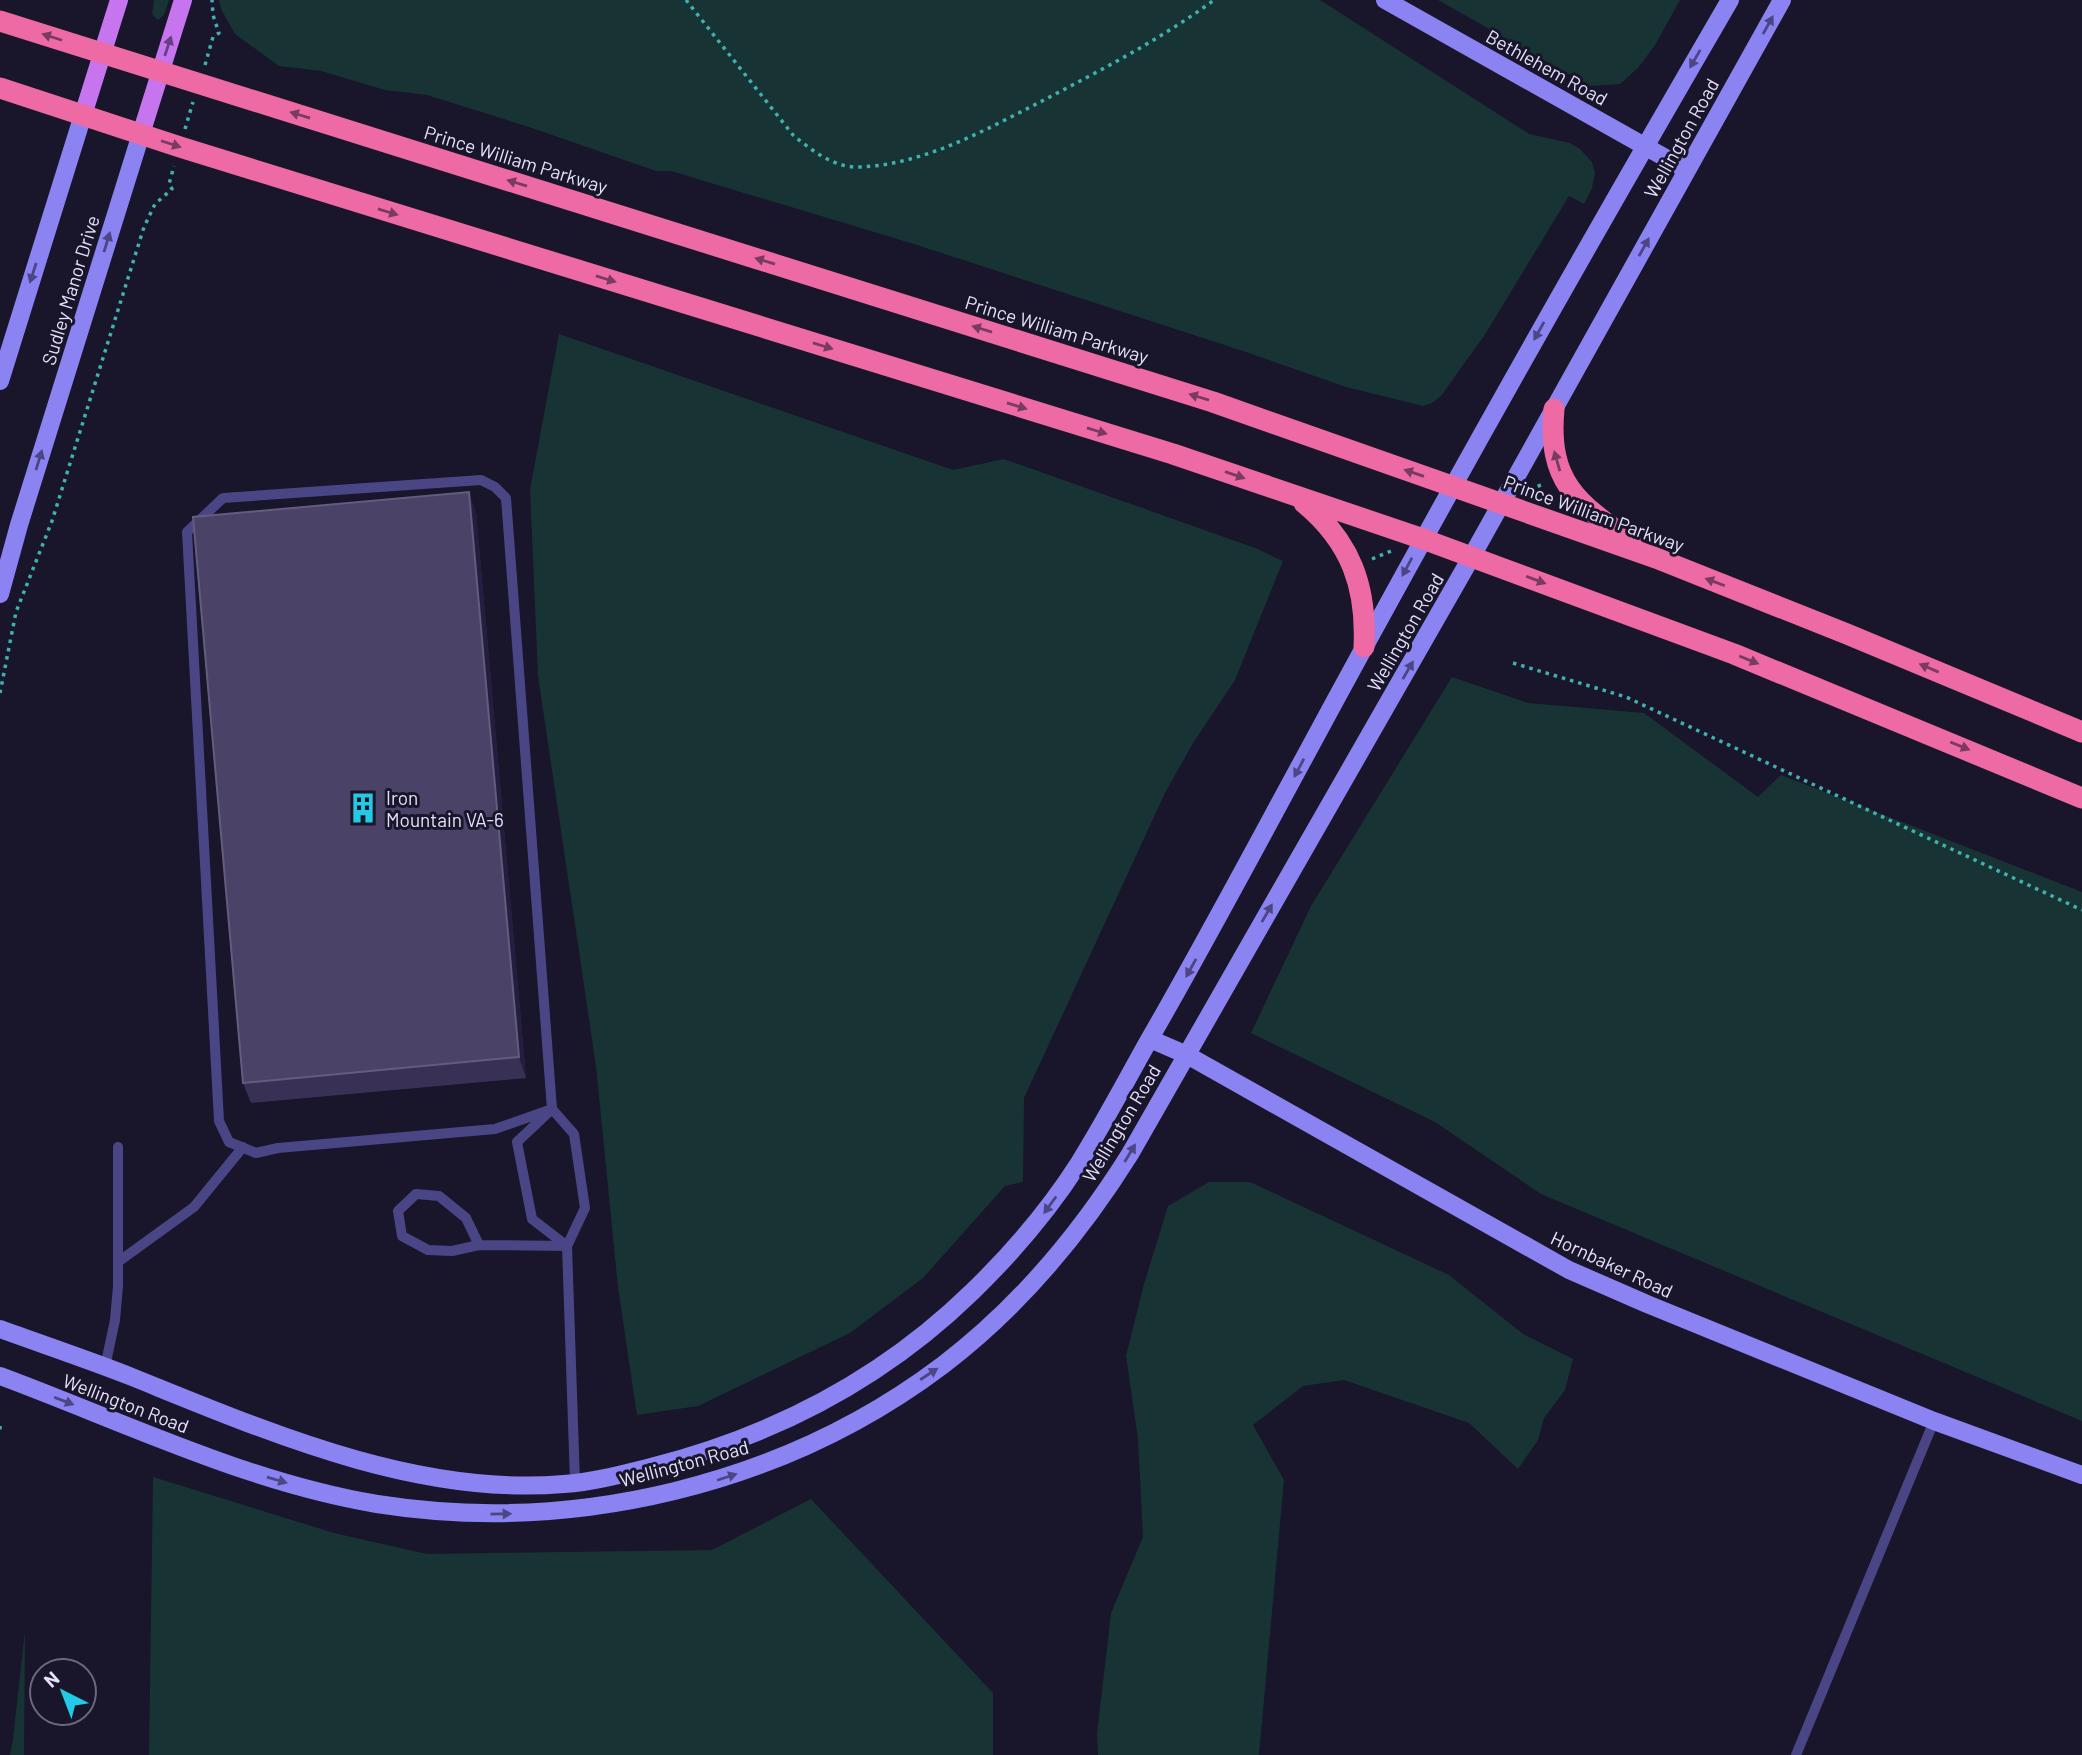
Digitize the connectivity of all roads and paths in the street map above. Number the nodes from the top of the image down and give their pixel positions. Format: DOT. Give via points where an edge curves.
graph roads {
  1 [pos="119,0"];
  2 [pos="183,0"];
  3 [pos="212,0"];
  4 [pos="686,0"];
  5 [pos="1214,0"];
  6 [pos="1385,0"];
  7 [pos="1730,0"];
  8 [pos="1782,0"];
  9 [pos="0,21"];
  10 [pos="104,53"];
  11 [pos="160,71"];
  12 [pos="199,83"];
  13 [pos="0,88"];
  14 [pos="83,115"];
  15 [pos="141,134"];
  16 [pos="1645,146"];
  17 [pos="180,147"];
  18 [pos="1687,170"];
  19 [pos="0,381"];
  20 [pos="1554,409"];
  21 [pos="1551,481"];
  22 [pos="1452,486"];
  23 [pos="1525,492"];
  24 [pos="1294,495"];
  25 [pos="1502,504"];
  26 [pos="1423,539"];
  27 [pos="1396,549"];
  28 [pos="1472,556"];
  29 [pos="1656,558"];
  30 [pos="1368,561"];
  31 [pos="0,594"];
  32 [pos="1364,647"];
  33 [pos="1513,663"];
  34 [pos="0,693"];
  35 [pos="2082,732"];
  36 [pos="2082,798"];
  37 [pos="2082,910"];
  38 [pos="1150,1039"];
  39 [pos="1187,1055"];
  40 [pos="552,1109"];
  41 [pos="118,1147"];
  42 [pos="243,1147"];
  43 [pos="479,1245"];
  44 [pos="568,1246"];
  45 [pos="118,1262"];
  46 [pos="0,1329"];
  47 [pos="105,1367"];
  48 [pos="0,1376"];
  49 [pos="1934,1421"];
  50 [pos="2082,1475"];
  51 [pos="575,1482"];
  52 [pos="1796,1755"];
  1 -- 10 [label="main road, Sudley Manor Drive"];
  11 -- 2 [label="main road, Sudley Manor Drive, one-way"];
  3 -- 12 [label="path" via="219,33 213,37"];
  4 -- 5 [label="path" via="793,135 831,160 857,167 913,158 971,135 1129,55"];
  6 -- 16 [label="main road, Bethlehem Road"];
  7 -- 16 [label="main road, Wellington Road, one-way"];
  18 -- 8 [label="main road, Wellington Road, one-way"];
  10 -- 9 [label="highway, Prince William Parkway, one-way"];
  10 -- 11 [label="highway, Prince William Parkway"];
  10 -- 14 [label="main road, Sudley Manor Drive"];
  11 -- 12 [label="highway, Prince William Parkway"];
  11 -- 15 [label="main road, Sudley Manor Drive"];
  12 -- 17 [label="path"];
  22 -- 12 [label="highway, Prince William Parkway, one-way" via="1213,402"];
  13 -- 14 [label="highway"];
  14 -- 15 [label="highway"];
  14 -- 19 [label="main road, Sudley Manor Drive, one-way"];
  15 -- 17 [label="highway, one-way"];
  31 -- 15 [label="main road, Sudley Manor Drive, one-way"];
  16 -- 18 [label="main road, Bethlehem Road"];
  16 -- 22 [label="main road, Wellington Road, one-way"];
  17 -- 24 [label="highway, one-way"];
  17 -- 34 [label="path" via="169,184 172,189 155,204 144,227 52,521 16,612"];
  20 -- 18 [label="main road, Wellington Road, one-way"];
  20 -- 25 [label="main road, Wellington Road"];
  29 -- 20 [label="highway, one-way" via="1574,496 1555,457"];
  21 -- 23 [label="path"];
  22 -- 25 [label="highway, Prince William Parkway"];
  22 -- 26 [label="main road, Wellington Road"];
  24 -- 26 [label="highway"];
  24 -- 32 [label="highway" via="1324,520 1353,566 1362,593"];
  25 -- 28 [label="main road, Wellington Road"];
  25 -- 29 [label="highway, Prince William Parkway"];
  26 -- 28 [label="highway"];
  26 -- 32 [label="main road, Wellington Road, one-way"];
  27 -- 30 [label="path"];
  28 -- 36 [label="highway, one-way" via="1734,654"];
  39 -- 28 [label="main road, Wellington Road, one-way"];
  35 -- 29 [label="highway, Prince William Parkway, one-way"];
  32 -- 38 [label="main road, Wellington Road, one-way"];
  33 -- 37 [label="path" via="1626,697"];
  38 -- 39 [label="main road, Hornbaker Road"];
  38 -- 51 [label="main road, Wellington Road, one-way" via="1048,1208 981,1283 924,1335 835,1396 782,1423 690,1457"];
  48 -- 39 [label="main road, Wellington Road, one-way" via="243,1471 375,1503 442,1513 507,1514 597,1506 683,1489 828,1436 942,1365 983,1332 1085,1222"];
  39 -- 49 [label="main road, Hornbaker Road" via="1569,1270"];
  40 -- 42 [label="lane" via="495,1129 256,1153"];
  40 -- 42 [label="lane" via="506,498 481,480 223,498 187,532 219,1121 229,1142"];
  40 -- 44 [label="lane" via="574,1134 585,1208"];
  40 -- 44 [label="lane" via="517,1142 532,1219"];
  41 -- 45 [label="lane"];
  42 -- 45 [label="lane" via="194,1207"];
  43 -- 43 [label="lane" via="428,1251 402,1236 398,1211 416,1194 439,1196 466,1218"];
  43 -- 44 [label="lane"];
  44 -- 51 [label="lane"];
  45 -- 47 [label="lane" via="115,1320"];
  46 -- 47 [label="main road, Wellington Road"];
  47 -- 51 [label="main road, Wellington Road" via="237,1420 378,1465 438,1479 497,1485"];
  49 -- 50 [label="main road, Hornbaker Road"];
  49 -- 52 [label="lane"];
}
